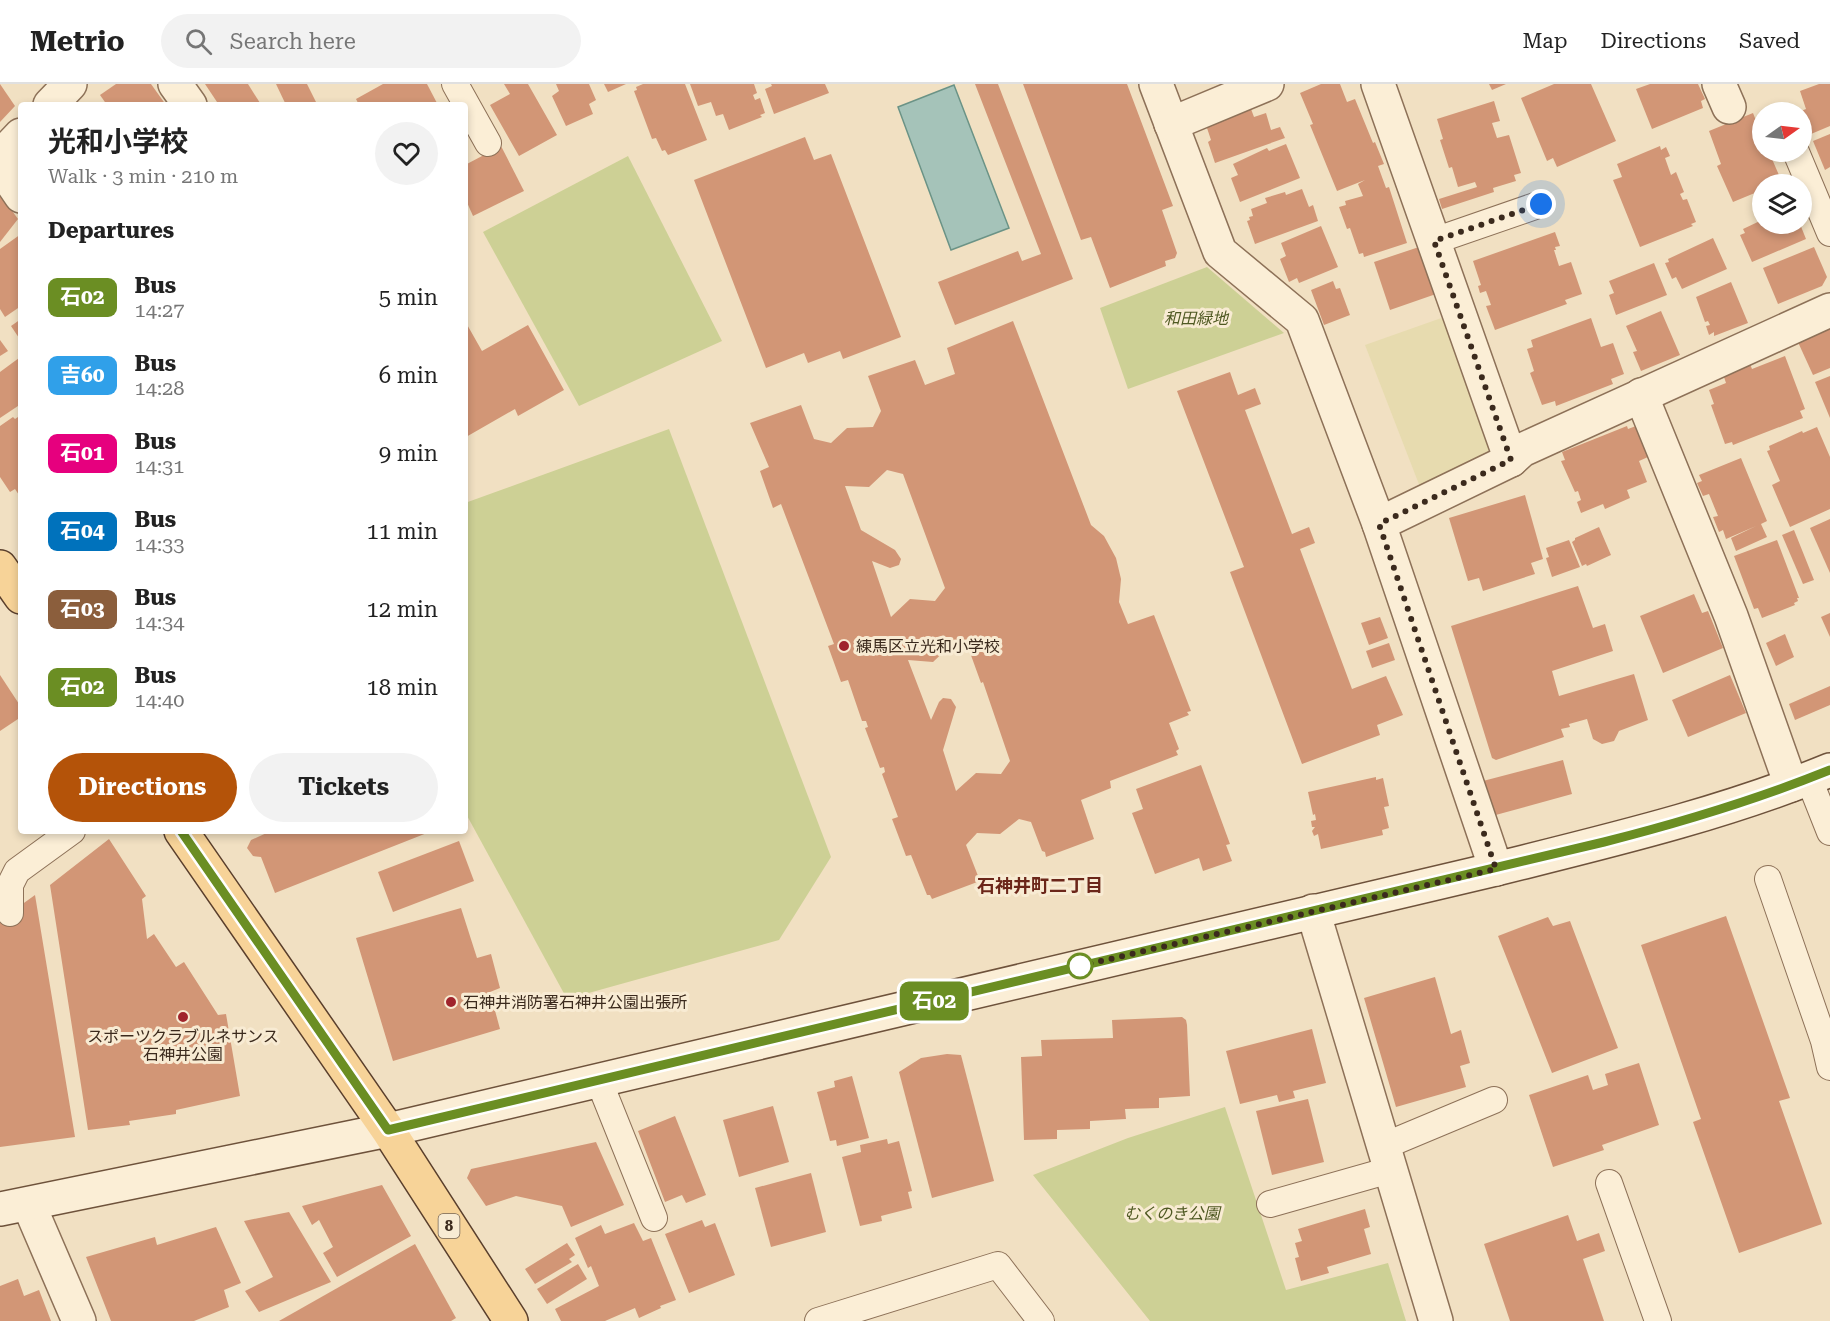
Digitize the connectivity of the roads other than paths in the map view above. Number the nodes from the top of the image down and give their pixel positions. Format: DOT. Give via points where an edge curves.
graph roads {
  1 [pos="70,84"];
  2 [pos="175,84"];
  3 [pos="455,84"];
  4 [pos="1156,84"];
  5 [pos="1267,84"];
  6 [pos="1378,84"];
  7 [pos="53,102"];
  8 [pos="188,102"];
  9 [pos="465,102"];
  10 [pos="468,107"];
  11 [pos="1171,124"];
  12 [pos="18,138"];
  13 [pos="488,143"];
  14 [pos="0,157"];
  15 [pos="1800,162"];
  16 [pos="0,165"];
  17 [pos="18,192"];
  18 [pos="1541,204"];
  19 [pos="1830,233"];
  20 [pos="1434,241"];
  21 [pos="1830,310"];
  22 [pos="1641,395"];
  23 [pos="1511,460"];
  24 [pos="1379,524"];
  25 [pos="0,567"];
  26 [pos="18,593"];
  27 [pos="1810,778"];
  28 [pos="1830,832"];
  29 [pos="68,834"];
  30 [pos="184,834"];
  31 [pos="1496,869"];
  32 [pos="1768,879"];
  33 [pos="1313,911"];
  34 [pos="10,913"];
  35 [pos="1830,1067"];
  36 [pos="599,1081"];
  37 [pos="1494,1100"];
  38 [pos="388,1130"];
  39 [pos="1387,1158"];
  40 [pos="1609,1183"];
  41 [pos="1270,1204"];
  42 [pos="14,1207"];
  43 [pos="654,1218"];
  44 [pos="79,1321"];
  45 [pos="511,1321"];
  46 [pos="818,1321"];
  47 [pos="1041,1321"];
  48 [pos="1436,1321"];
  49 [pos="1658,1321"];
  1 -- 7 [label="street"];
  2 -- 8 [label="street"];
  3 -- 9 [label="lane"];
  4 -- 11 [label="street"];
  5 -- 11 [label="street"];
  6 -- 20 [label="street"];
  10 -- 13 [label="lane"];
  11 -- 24 [label="street" via="1220,252 1302,320"];
  12 -- 14 [label="street"];
  15 -- 19 [label="lane"];
  16 -- 17 [label="street"];
  18 -- 20 [label="lane"];
  20 -- 23 [label="street"];
  21 -- 22 [label="street"];
  22 -- 23 [label="street" via="1522,450"];
  22 -- 27 [label="street" via="1731,616"];
  23 -- 24 [label="street"];
  24 -- 31 [label="street"];
  25 -- 26 [label="main road"];
  27 -- 28 [label="lane"];
  27 -- 31 [label="street" via="1647,831"];
  29 -- 34 [label="lane" via="17,871 10,885"];
  30 -- 38 [label="main road, 8"];
  31 -- 33 [label="street"];
  32 -- 35 [label="lane"];
  33 -- 36 [label="street"];
  33 -- 39 [label="street"];
  36 -- 38 [label="street"];
  36 -- 43 [label="lane"];
  37 -- 39 [label="lane"];
  38 -- 42 [label="street"];
  38 -- 45 [label="main road, 8"];
  39 -- 41 [label="lane"];
  39 -- 48 [label="street"];
  40 -- 49 [label="lane"];
  42 -- 44 [label="street"];
  46 -- 47 [label="lane" via="998,1265"];
}
